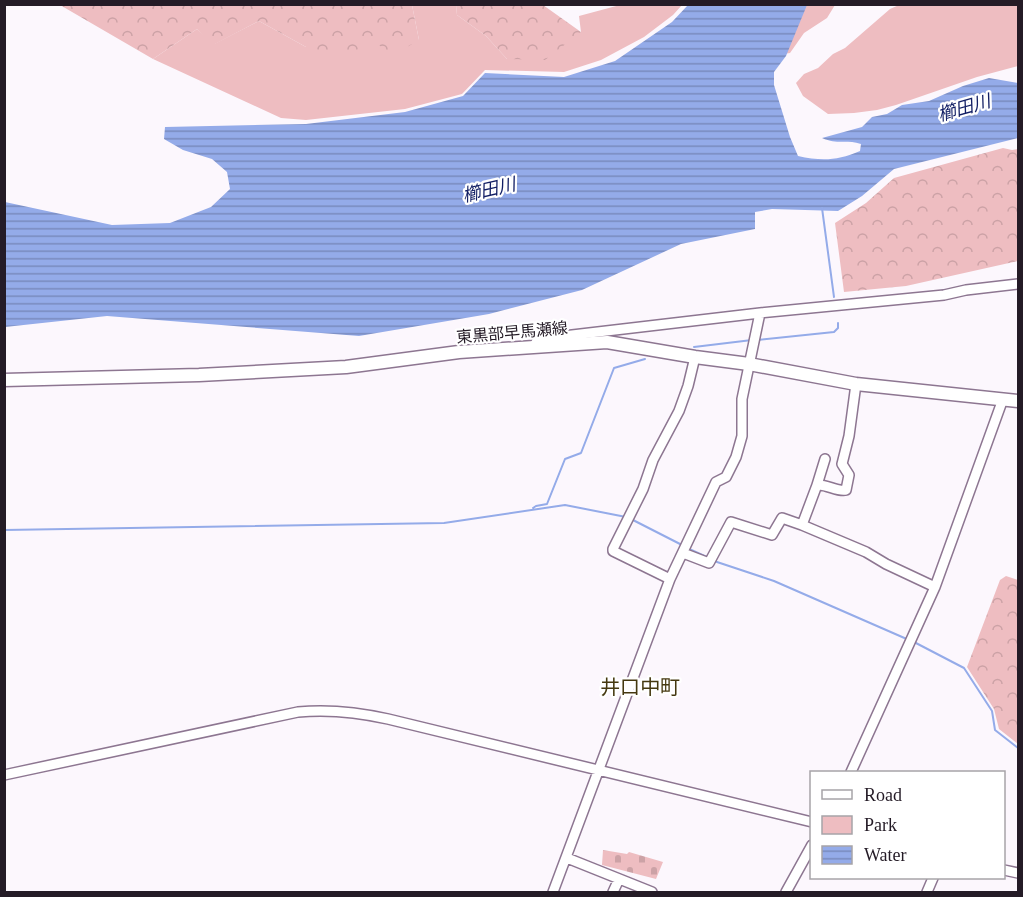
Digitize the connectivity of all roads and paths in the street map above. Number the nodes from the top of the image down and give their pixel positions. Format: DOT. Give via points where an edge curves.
graph roads {
  1 [pos="1018,284"];
  2 [pos="760,313"];
  3 [pos="534,346"];
  4 [pos="695,357"];
  5 [pos="750,361"];
  6 [pos="4,380"];
  7 [pos="856,384"];
  8 [pos="1003,399"];
  9 [pos="1018,401"];
  10 [pos="825,459"];
  11 [pos="817,484"];
  12 [pos="802,525"];
  13 [pos="685,548"];
  14 [pos="670,579"];
  15 [pos="935,586"];
  16 [pos="600,770"];
  17 [pos="851,771"];
  18 [pos="4,775"];
  19 [pos="810,822"];
  20 [pos="810,849"];
  21 [pos="567,858"];
  22 [pos="619,879"];
  23 [pos="553,892"];
  24 [pos="613,892"];
  25 [pos="652,892"];
  26 [pos="786,892"];
  1 -- 2 [label="street"];
  2 -- 3 [label="street" via="538,339"];
  2 -- 5 [label="street"];
  3 -- 4 [label="main road, 東黒部早馬瀬線" via="607,342"];
  3 -- 6 [label="main road, 東黒部早馬瀬線" via="346,367"];
  4 -- 5 [label="main road, 東黒部早馬瀬線"];
  4 -- 14 [label="street" via="685,397 613,551"];
  5 -- 7 [label="main road, 東黒部早馬瀬線"];
  5 -- 13 [label="street" via="736,457 726,477 716,482"];
  7 -- 8 [label="main road, 東黒部早馬瀬線"];
  7 -- 11 [label="street" via="842,464 849,475 846,490"];
  8 -- 9 [label="main road, 東黒部早馬瀬線"];
  8 -- 15 [label="street"];
  10 -- 11 [label="street"];
  11 -- 12 [label="street"];
  12 -- 13 [label="street" via="782,518 769,535 731,522 709,563"];
  12 -- 15 [label="street"];
  13 -- 14 [label="street"];
  14 -- 16 [label="street"];
  15 -- 17 [label="street"];
  16 -- 18 [label="street" via="357,712 320,710"];
  16 -- 19 [label="street"];
  16 -- 21 [label="street"];
  20 -- 26 [label="street"];
  21 -- 22 [label="street"];
  21 -- 23 [label="street"];
  22 -- 24 [label="street"];
  22 -- 25 [label="street"];
}
